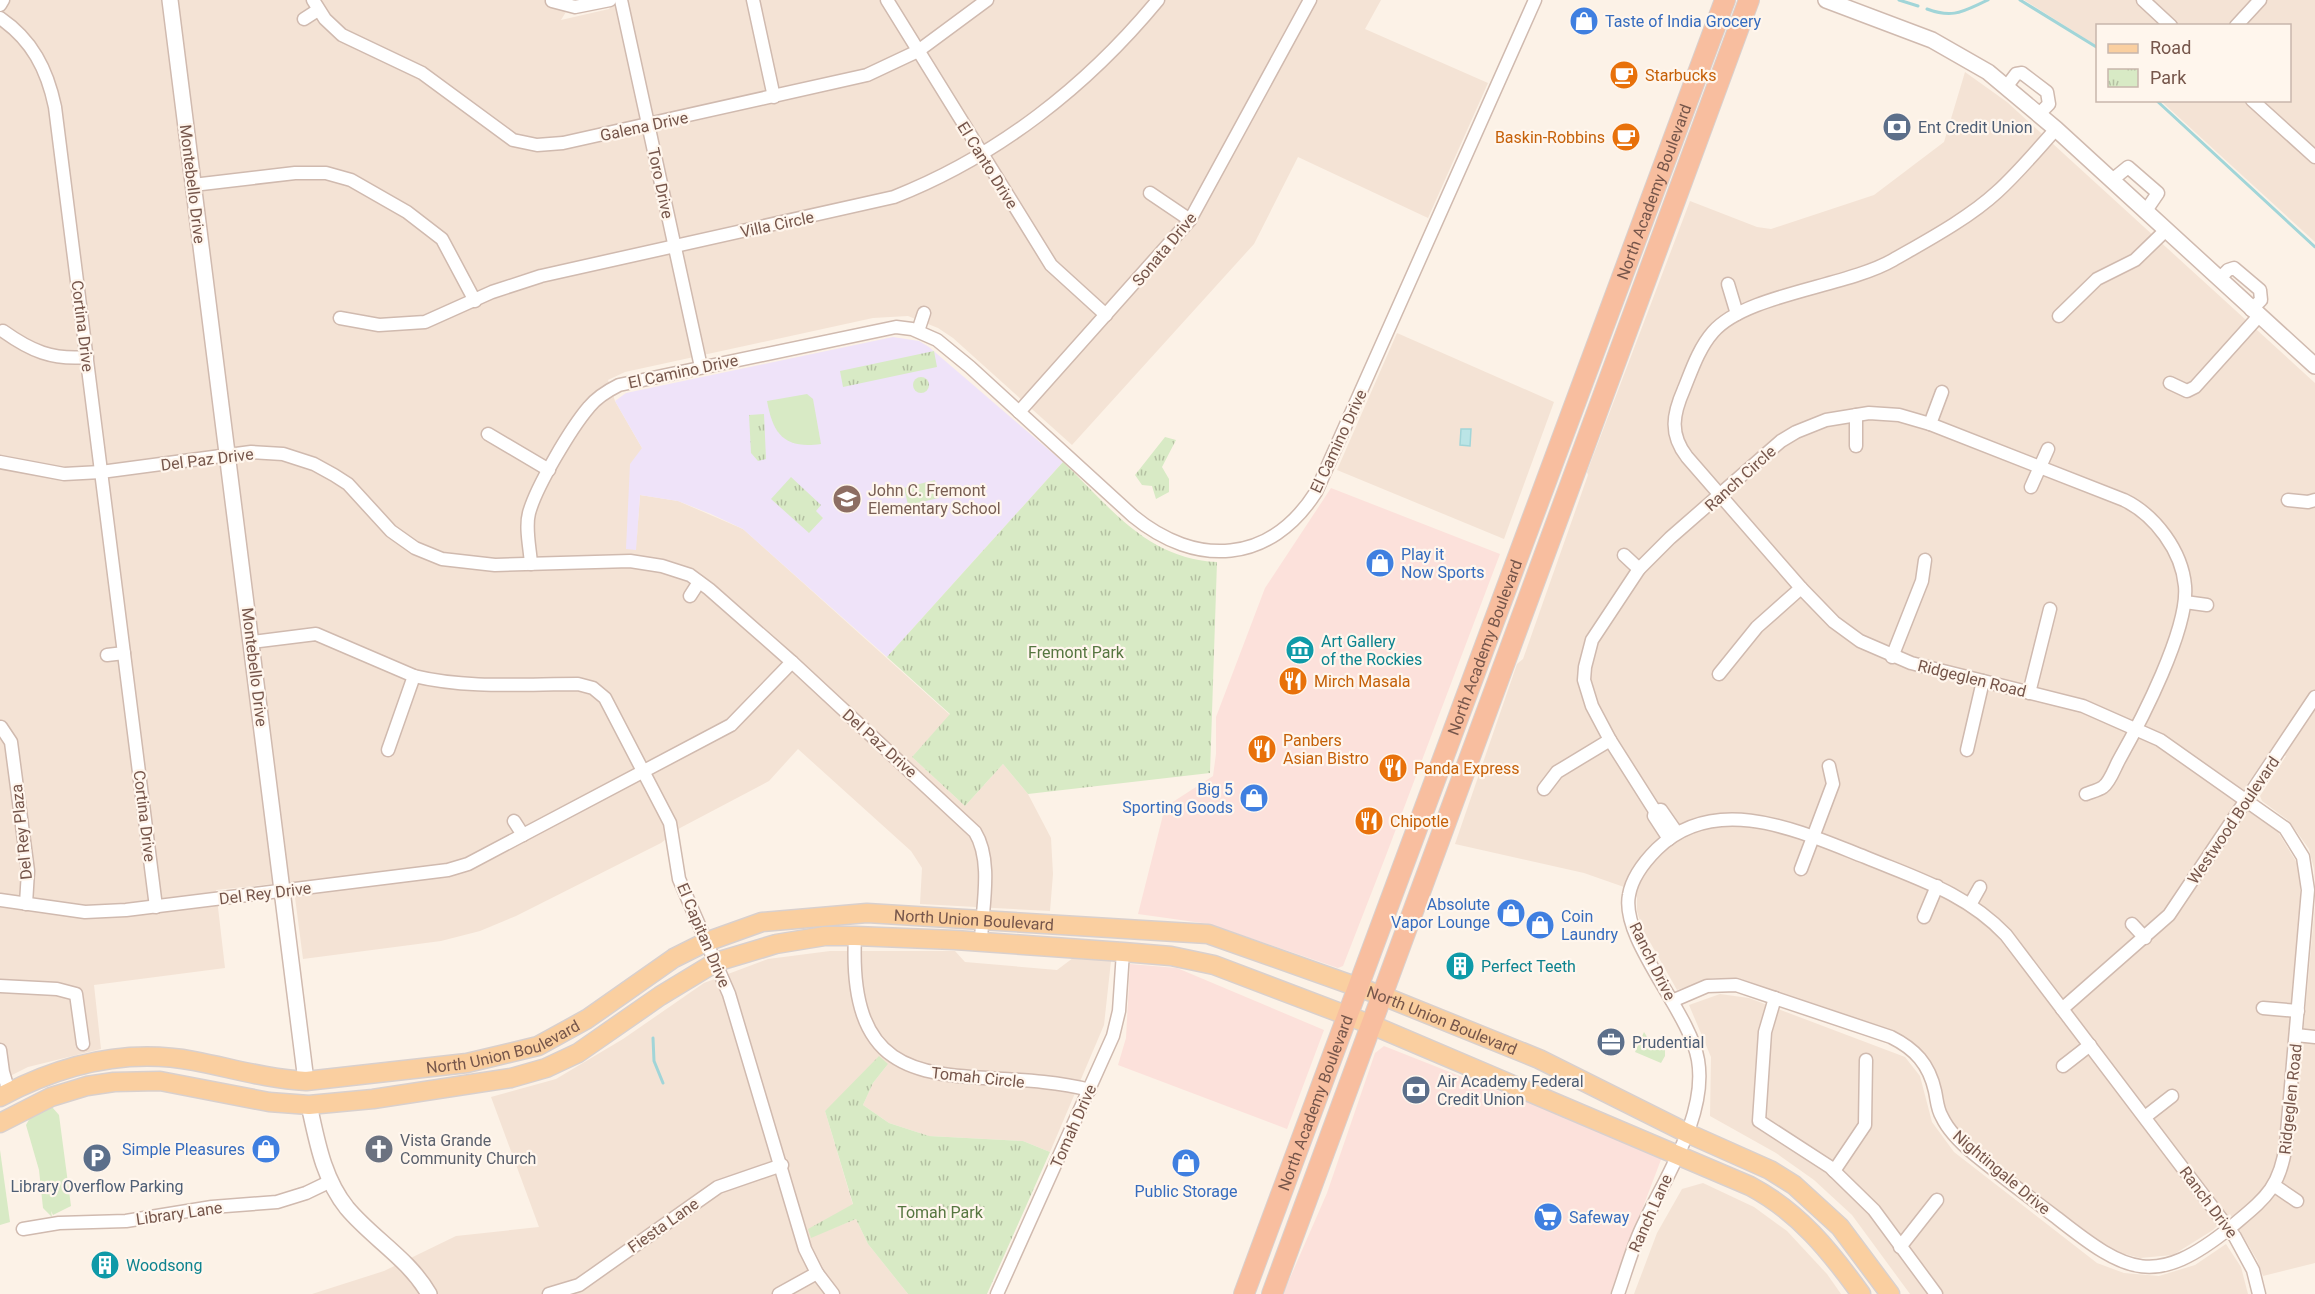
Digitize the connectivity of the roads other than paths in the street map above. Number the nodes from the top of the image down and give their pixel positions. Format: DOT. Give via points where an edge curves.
graph roads {
  1 [pos="3,0"];
  2 [pos="170,0"];
  3 [pos="610,0"];
  4 [pos="621,0"];
  5 [pos="753,0"];
  6 [pos="887,0"];
  7 [pos="987,0"];
  8 [pos="1158,0"];
  9 [pos="1310,0"];
  10 [pos="1535,0"];
  11 [pos="1725,0"];
  12 [pos="1749,0"];
  13 [pos="1826,0"];
  14 [pos="2143,0"];
  15 [pos="2260,0"];
  16 [pos="552,1"];
  17 [pos="0,4"];
  18 [pos="316,5"];
  19 [pos="0,18"];
  20 [pos="304,19"];
  21 [pos="2168,24"];
  22 [pos="2238,24"];
  23 [pos="918,51"];
  24 [pos="2007,86"];
  25 [pos="774,97"];
  26 [pos="2254,102"];
  27 [pos="2039,114"];
  28 [pos="648,125"];
  29 [pos="2056,129"];
  30 [pos="981,155"];
  31 [pos="2315,157"];
  32 [pos="2112,180"];
  33 [pos="193,185"];
  34 [pos="1150,193"];
  35 [pos="2145,212"];
  36 [pos="1190,220"];
  37 [pos="2165,231"];
  38 [pos="675,247"];
  39 [pos="1858,275"];
  40 [pos="1728,284"];
  41 [pos="1864,288"];
  42 [pos="475,301"];
  43 [pos="924,313"];
  44 [pos="1737,314"];
  45 [pos="2255,314"];
  46 [pos="1107,315"];
  47 [pos="2060,316"];
  48 [pos="340,318"];
  49 [pos="3,331"];
  50 [pos="918,331"];
  51 [pos="87,357"];
  52 [pos="2315,366"];
  53 [pos="701,367"];
  54 [pos="2170,382"];
  55 [pos="1942,392"];
  56 [pos="1019,412"];
  57 [pos="1856,415"];
  58 [pos="1930,424"];
  59 [pos="488,434"];
  60 [pos="1856,446"];
  61 [pos="2048,449"];
  62 [pos="227,455"];
  63 [pos="0,462"];
  64 [pos="2040,468"];
  65 [pos="549,470"];
  66 [pos="101,472"];
  67 [pos="2031,487"];
  68 [pos="1720,496"];
  69 [pos="2288,500"];
  70 [pos="2315,500"];
  71 [pos="1624,555"];
  72 [pos="1925,560"];
  73 [pos="531,564"];
  74 [pos="1639,569"];
  75 [pos="699,582"];
  76 [pos="1801,588"];
  77 [pos="690,596"];
  78 [pos="2185,602"];
  79 [pos="2207,605"];
  80 [pos="2050,609"];
  81 [pos="252,642"];
  82 [pos="124,653"];
  83 [pos="106,655"];
  84 [pos="1892,657"];
  85 [pos="792,662"];
  86 [pos="1719,674"];
  87 [pos="414,676"];
  88 [pos="1983,681"];
  89 [pos="2030,693"];
  90 [pos="2315,697"];
  91 [pos="1,727"];
  92 [pos="2136,729"];
  93 [pos="1610,740"];
  94 [pos="388,750"];
  95 [pos="1967,750"];
  96 [pos="1829,766"];
  97 [pos="644,771"];
  98 [pos="1544,789"];
  99 [pos="2086,794"];
  100 [pos="2247,800"];
  101 [pos="514,821"];
  102 [pos="523,835"];
  103 [pos="1673,836"];
  104 [pos="1812,836"];
  105 [pos="1801,869"];
  106 [pos="1937,886"];
  107 [pos="1980,887"];
  108 [pos="282,891"];
  109 [pos="0,900"];
  110 [pos="1971,903"];
  111 [pos="26,904"];
  112 [pos="156,907"];
  113 [pos="1924,917"];
  114 [pos="982,920"];
  115 [pos="2132,924"];
  116 [pos="855,936"];
  117 [pos="2145,938"];
  118 [pos="981,941"];
  119 [pos="706,942"];
  120 [pos="1123,952"];
  121 [pos="716,962"];
  122 [pos="0,986"];
  123 [pos="1357,987"];
  124 [pos="1383,996"];
  125 [pos="1775,998"];
  126 [pos="1672,1001"];
  127 [pos="2263,1008"];
  128 [pos="2062,1009"];
  129 [pos="2298,1011"];
  130 [pos="1347,1015"];
  131 [pos="1372,1025"];
  132 [pos="2296,1035"];
  133 [pos="2315,1037"];
  134 [pos="82,1044"];
  135 [pos="2090,1045"];
  136 [pos="0,1050"];
  137 [pos="1866,1060"];
  138 [pos="2063,1066"];
  139 [pos="306,1081"];
  140 [pos="1090,1090"];
  141 [pos="2172,1096"];
  142 [pos="3,1099"];
  143 [pos="309,1105"];
  144 [pos="2145,1117"];
  145 [pos="0,1122"];
  146 [pos="1686,1133"];
  147 [pos="1677,1154"];
  148 [pos="782,1165"];
  149 [pos="1834,1171"];
  150 [pos="331,1180"];
  151 [pos="2275,1186"];
  152 [pos="1937,1200"];
  153 [pos="2297,1201"];
  154 [pos="23,1228"];
  155 [pos="2229,1228"];
  156 [pos="1900,1246"];
  157 [pos="817,1273"];
  158 [pos="429,1294"];
  159 [pos="549,1294"];
  160 [pos="779,1294"];
  161 [pos="832,1294"];
  162 [pos="997,1294"];
  163 [pos="1244,1294"];
  164 [pos="1272,1294"];
  165 [pos="1618,1294"];
  166 [pos="1861,1294"];
  167 [pos="1890,1294"];
  168 [pos="1936,1294"];
  169 [pos="2259,1294"];
  1 -- 17 [label="street"];
  2 -- 33 [label="street, Montebello Drive"];
  3 -- 16 [label="street" via="575,7"];
  4 -- 28 [label="street, Toro Drive"];
  5 -- 25 [label="street"];
  6 -- 23 [label="street, El Canto Drive"];
  7 -- 23 [label="street, Galena Drive"];
  8 -- 30 [label="street, Villa Circle" via="1102,62 1022,128"];
  9 -- 36 [label="street, Sonata Drive"];
  10 -- 56 [label="street, El Camino Drive" via="1316,492 1288,525 1265,540 1230,550 1200,550 1172,542 1133,516"];
  11 -- 123 [label="highway, North Academy Boulevard"];
  12 -- 124 [label="highway, North Academy Boulevard"];
  13 -- 24 [label="street" via="1949,48"];
  14 -- 21 [label="street"];
  15 -- 22 [label="street"];
  18 -- 20 [label="street, Galena Drive"];
  18 -- 28 [label="street, Galena Drive" via="342,35 422,73 513,140 550,145"];
  19 -- 51 [label="street, Cortina Drive" via="33,49 50,85"];
  23 -- 25 [label="street, Galena Drive" via="867,75"];
  23 -- 30 [label="street, El Canto Drive"];
  24 -- 27 [label="street"];
  24 -- 27 [label="street" via="2016,74 2022,73 2047,92 2049,104"];
  25 -- 28 [label="street, Galena Drive"];
  26 -- 31 [label="street"];
  27 -- 29 [label="street"];
  28 -- 38 [label="street, Toro Drive"];
  29 -- 32 [label="street"];
  29 -- 39 [label="street, Ridgeglen Road" via="1979,206 1894,259"];
  30 -- 38 [label="street, Villa Circle" via="894,197"];
  30 -- 46 [label="street, El Canto Drive" via="1051,265"];
  32 -- 35 [label="street"];
  32 -- 35 [label="street" via="2127,167 2158,194"];
  33 -- 42 [label="street" via="312,172 351,180 407,212 442,238"];
  33 -- 62 [label="street, Montebello Drive"];
  34 -- 36 [label="street"];
  35 -- 37 [label="street"];
  36 -- 46 [label="street, Sonata Drive"];
  37 -- 45 [label="street"];
  37 -- 47 [label="street" via="2135,260 2097,279"];
  38 -- 42 [label="street, Villa Circle" via="531,278"];
  38 -- 53 [label="street, Toro Drive"];
  39 -- 41 [label="street"];
  39 -- 44 [label="street, Ridgeglen Road"];
  40 -- 44 [label="street"];
  42 -- 48 [label="street, Villa Circle" via="440,317 411,324 379,325"];
  43 -- 50 [label="street"];
  44 -- 68 [label="street, Ridgeglen Road" via="1714,330 1703,345 1674,417 1673,428 1680,448"];
  45 -- 52 [label="street"];
  45 -- 54 [label="street" via="2197,393"];
  46 -- 56 [label="street, Sonata Drive"];
  49 -- 51 [label="street" via="26,348 44,355"];
  50 -- 53 [label="street, El Camino Drive" via="889,328"];
  50 -- 56 [label="street, El Camino Drive" via="954,354"];
  51 -- 66 [label="street, Cortina Drive"];
  53 -- 65 [label="street, El Camino Drive" via="619,385 602,394 588,407"];
  55 -- 58 [label="street"];
  57 -- 58 [label="street, Ranch Circle" via="1899,415"];
  57 -- 60 [label="street"];
  57 -- 68 [label="street, Ranch Circle" via="1826,420 1796,432"];
  58 -- 64 [label="street, Ranch Circle"];
  59 -- 65 [label="street"];
  61 -- 64 [label="street"];
  62 -- 66 [label="street, Del Paz Drive"];
  62 -- 73 [label="street, Del Paz Drive" via="283,454 314,464 348,484 391,531 428,554 471,564"];
  62 -- 81 [label="street, Montebello Drive"];
  63 -- 66 [label="street, Del Paz Drive" via="51,473"];
  64 -- 67 [label="street"];
  64 -- 78 [label="street, Ranch Circle" via="2124,500 2146,513 2161,530 2179,563 2186,588"];
  65 -- 73 [label="street, El Camino Drive" via="529,514"];
  66 -- 82 [label="street, Cortina Drive"];
  68 -- 74 [label="street, Ranch Circle"];
  68 -- 76 [label="street, Ridgeglen Road"];
  69 -- 70 [label="street"];
  71 -- 74 [label="street"];
  72 -- 84 [label="street" via="1922,581"];
  73 -- 75 [label="street, Del Paz Drive" via="647,563 690,575"];
  74 -- 93 [label="street, Ranch Circle" via="1592,640 1585,667 1587,693"];
  75 -- 77 [label="street"];
  75 -- 85 [label="street, Del Paz Drive"];
  76 -- 84 [label="street, Ridgeglen Road" via="1845,630"];
  76 -- 86 [label="street" via="1757,627"];
  78 -- 79 [label="street"];
  78 -- 92 [label="street, Ranch Circle" via="2165,665"];
  80 -- 89 [label="street"];
  81 -- 87 [label="street, El Capitan Drive" via="316,634"];
  81 -- 108 [label="street, Montebello Drive"];
  82 -- 83 [label="street"];
  82 -- 112 [label="street, Cortina Drive"];
  84 -- 88 [label="street, Ridgeglen Road"];
  85 -- 97 [label="street, Del Rey Drive" via="731,725"];
  85 -- 114 [label="street, Del Paz Drive" via="975,832 983,851"];
  87 -- 94 [label="street"];
  87 -- 97 [label="street, El Capitan Drive" via="445,683 578,684 593,688 604,698"];
  88 -- 89 [label="street, Ridgeglen Road"];
  88 -- 95 [label="street"];
  89 -- 92 [label="street, Ridgeglen Road" via="2082,706"];
  90 -- 100 [label="street, Westwood Boulevard"];
  91 -- 111 [label="street, Del Rey Plaza" via="11,742 28,871"];
  92 -- 99 [label="street, Ranch Circle" via="2104,787"];
  92 -- 100 [label="street, Ridgeglen Road" via="2160,740"];
  93 -- 98 [label="street" via="1557,772"];
  93 -- 103 [label="street, Ranch Circle" via="1655,811 1661,810"];
  96 -- 104 [label="street" via="1833,784"];
  97 -- 102 [label="street, Del Rey Drive"];
  97 -- 119 [label="street, El Capitan Drive" via="670,823 679,879"];
  100 -- 117 [label="street, Westwood Boulevard" via="2178,904"];
  100 -- 129 [label="street, Ridgeglen Road" via="2285,828 2303,857 2308,890"];
  101 -- 102 [label="street"];
  102 -- 108 [label="street, Del Rey Drive" via="468,864 448,870"];
  103 -- 104 [label="street, Ranch Drive" via="1699,823 1744,820"];
  103 -- 126 [label="street, Ranch Drive" via="1638,873 1629,903 1632,924"];
  104 -- 105 [label="street"];
  104 -- 106 [label="street, Ranch Drive"];
  106 -- 110 [label="street, Ranch Drive"];
  106 -- 113 [label="street"];
  107 -- 110 [label="street"];
  108 -- 112 [label="street, Del Rey Drive"];
  108 -- 139 [label="street, Montebello Drive"];
  109 -- 111 [label="street, Del Rey Drive"];
  110 -- 128 [label="street, Ranch Drive" via="2006,935"];
  111 -- 112 [label="street, Del Rey Drive" via="85,912"];
  114 -- 118 [label="street, Del Paz Drive"];
  114 -- 119 [label="main road, North Union Boulevard" via="841,914 762,922"];
  114 -- 123 [label="main road, North Union Boulevard" via="1208,934"];
  115 -- 117 [label="street"];
  116 -- 118 [label="main road, North Union Boulevard"];
  116 -- 121 [label="main road, North Union Boulevard" via="825,936 776,944"];
  116 -- 140 [label="street, Tomah Circle" via="854,987 859,1006 877,1039 900,1061 920,1071 947,1077 1056,1083"];
  117 -- 128 [label="street, Westwood Boulevard"];
  118 -- 120 [label="main road, North Union Boulevard"];
  119 -- 121 [label="street, El Capitan Drive"];
  119 -- 139 [label="main road, North Union Boulevard" via="674,958 587,1019 538,1046 467,1063"];
  120 -- 130 [label="main road, North Union Boulevard" via="1171,956 1214,966"];
  120 -- 140 [label="street, Tomah Drive" via="1117,1024"];
  121 -- 143 [label="main road, North Union Boulevard" via="586,1048 546,1068 484,1084"];
  121 -- 148 [label="street, El Capitan Drive"];
  122 -- 134 [label="street" via="76,994"];
  123 -- 124 [label="main road, North Union Boulevard"];
  123 -- 130 [label="highway, North Academy Boulevard"];
  124 -- 131 [label="highway, North Academy Boulevard"];
  124 -- 146 [label="main road, North Union Boulevard" via="1539,1059"];
  125 -- 126 [label="street, Nightingale Drive" via="1736,985 1713,985"];
  125 -- 149 [label="street" via="1764,1032 1759,1121"];
  125 -- 155 [label="street, Nightingale Drive" via="1907,1045 1926,1067 1940,1115 1959,1140 2108,1256 2144,1266 2181,1261"];
  126 -- 146 [label="street, Ranch Drive" via="1698,1061 1698,1096"];
  127 -- 129 [label="street"];
  128 -- 135 [label="street, Ranch Drive"];
  129 -- 132 [label="street, Ridgeglen Road"];
  130 -- 131 [label="main road, North Union Boulevard"];
  130 -- 163 [label="highway, North Academy Boulevard"];
  131 -- 147 [label="main road, North Union Boulevard"];
  131 -- 164 [label="highway, North Academy Boulevard"];
  132 -- 133 [label="street"];
  132 -- 151 [label="street, Ridgeglen Road" via="2284,1158"];
  135 -- 138 [label="street"];
  135 -- 144 [label="street, Ranch Drive"];
  136 -- 142 [label="street"];
  137 -- 149 [label="street" via="1865,1125"];
  139 -- 142 [label="main road, North Union Boulevard" via="277,1080 191,1060 112,1059 58,1070 54,1082"];
  139 -- 143 [label="street, Montebello Drive"];
  140 -- 162 [label="street, Tomah Drive"];
  141 -- 144 [label="street"];
  143 -- 145 [label="main road, North Union Boulevard" via="135,1080 67,1091"];
  143 -- 150 [label="street, Montebello Drive" via="320,1154"];
  144 -- 155 [label="street, Ranch Drive"];
  146 -- 147 [label="street, Ranch Lane"];
  146 -- 167 [label="main road, North Union Boulevard" via="1745,1157 1794,1185 1840,1227"];
  147 -- 165 [label="street, Ranch Lane" via="1638,1235"];
  147 -- 166 [label="main road, North Union Boulevard" via="1761,1192 1795,1216 1828,1249"];
  148 -- 157 [label="street, El Capitan Drive" via="805,1249"];
  148 -- 159 [label="street, Fiesta Lane" via="718,1186 579,1285"];
  149 -- 156 [label="street" via="1874,1210"];
  150 -- 154 [label="street, Library Lane" via="277,1202 212,1207 126,1221"];
  150 -- 158 [label="street, Montebello Drive" via="346,1207 408,1265"];
  151 -- 153 [label="street"];
  151 -- 155 [label="street, Ridgeglen Road"];
  152 -- 156 [label="street"];
  155 -- 169 [label="street, Ranch Drive" via="2245,1251"];
  156 -- 168 [label="street"];
  157 -- 160 [label="street"];
  157 -- 161 [label="street, El Capitan Drive"];
}
